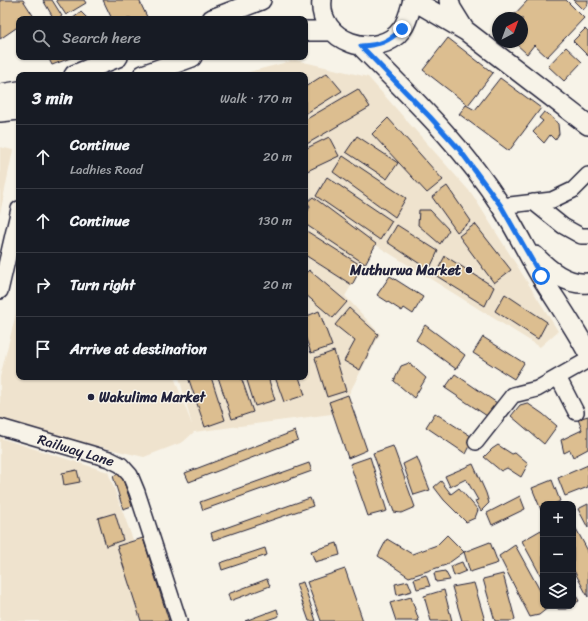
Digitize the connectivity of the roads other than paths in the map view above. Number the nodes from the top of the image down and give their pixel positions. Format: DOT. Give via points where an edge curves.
graph roads {
  1 [pos="261,0"];
  2 [pos="322,0"];
  3 [pos="413,0"];
  4 [pos="450,0"];
  5 [pos="220,16"];
  6 [pos="308,31"];
  7 [pos="332,31"];
  8 [pos="466,31"];
  9 [pos="361,46"];
  10 [pos="111,60"];
  11 [pos="184,60"];
  12 [pos="81,72"];
  13 [pos="151,72"];
  14 [pos="16,91"];
  15 [pos="0,94"];
  16 [pos="16,110"];
  17 [pos="0,112"];
  18 [pos="588,126"];
  19 [pos="588,175"];
  20 [pos="533,202"];
  21 [pos="501,206"];
  22 [pos="16,222"];
  23 [pos="588,236"];
  24 [pos="521,242"];
  25 [pos="588,283"];
  26 [pos="0,291"];
  27 [pos="588,353"];
  28 [pos="588,360"];
  29 [pos="558,377"];
  30 [pos="576,412"];
  31 [pos="0,427"];
  32 [pos="476,442"];
  33 [pos="179,621"];
  1 -- 5 [label="main road"];
  2 -- 7 [label="main road" via="324,18"];
  3 -- 8 [label="main road"];
  3 -- 9 [label="main road" via="402,29 390,40 376,46"];
  4 -- 8 [label="main road" via="456,19"];
  6 -- 7 [label="main road"];
  7 -- 9 [label="main road"];
  8 -- 18 [label="main road"];
  9 -- 21 [label="main road" via="459,149"];
  10 -- 12 [label="main road"];
  11 -- 13 [label="main road"];
  14 -- 15 [label="main road"];
  16 -- 17 [label="main road"];
  19 -- 20 [label="street" via="573,190 552,200"];
  20 -- 21 [label="street"];
  20 -- 23 [label="street" via="564,226 581,236"];
  21 -- 24 [label="main road"];
  22 -- 26 [label="street"];
  24 -- 25 [label="main road" via="546,267 566,280"];
  24 -- 27 [label="main road"];
  28 -- 29 [label="street"];
  29 -- 30 [label="street"];
  29 -- 32 [label="street" via="537,389 512,395"];
  31 -- 33 [label="street, Railway Lane" via="122,465 137,492"];
}
